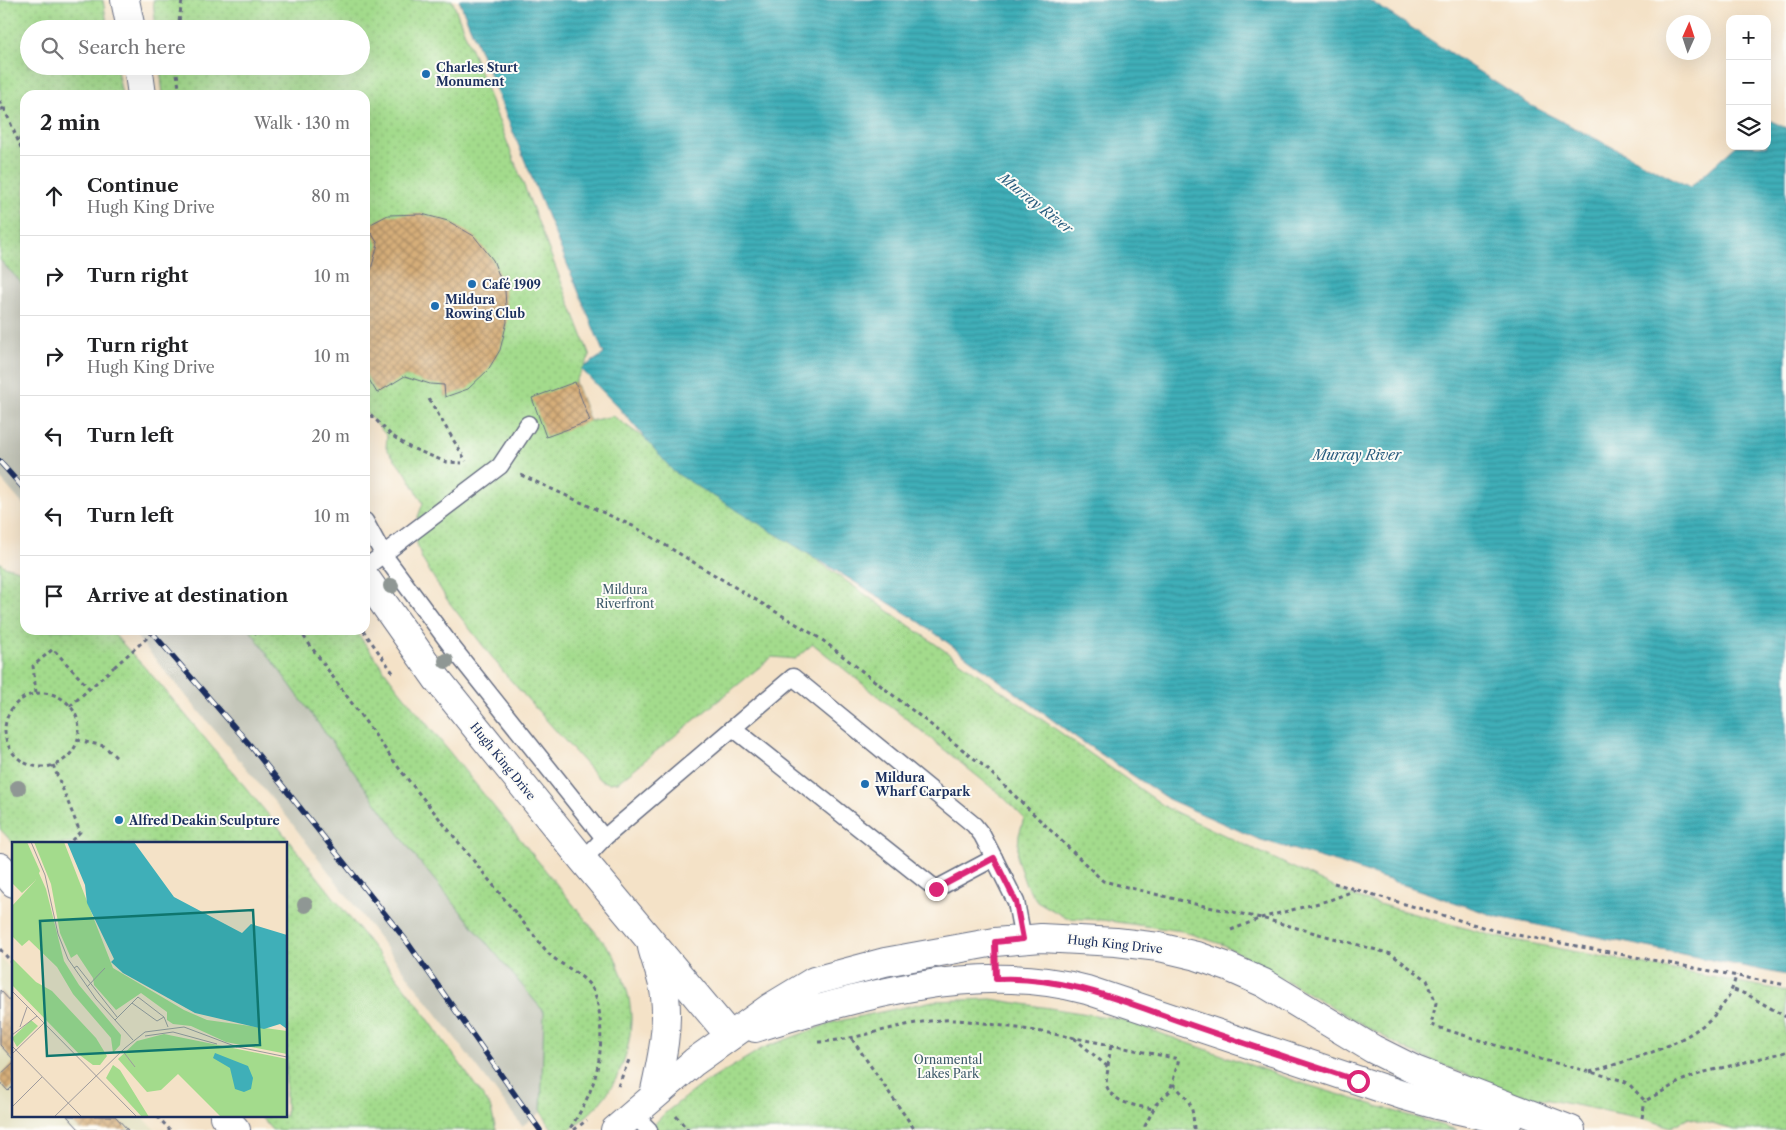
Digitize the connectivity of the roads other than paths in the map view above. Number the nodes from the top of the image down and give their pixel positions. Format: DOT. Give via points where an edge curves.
graph roads {
  1 [pos="125,0"];
  2 [pos="129,20"];
  3 [pos="139,75"];
  4 [pos="141,90"];
  5 [pos="528,424"];
  6 [pos="370,530"];
  7 [pos="383,554"];
  8 [pos="370,564"];
  9 [pos="370,584"];
  10 [pos="733,728"];
  11 [pos="604,838"];
  12 [pos="994,858"];
  13 [pos="583,860"];
  14 [pos="0,867"];
  15 [pos="12,880"];
  16 [pos="650,938"];
  17 [pos="1023,939"];
  18 [pos="995,942"];
  19 [pos="996,979"];
  20 [pos="730,1036"];
  21 [pos="663,1104"];
  22 [pos="226,1118"];
  23 [pos="623,1122"];
  24 [pos="236,1130"];
  25 [pos="1553,1130"];
  26 [pos="1571,1130"];
  1 -- 2 [label="main road"];
  3 -- 4 [label="main road"];
  5 -- 7 [label="lane" via="500,466"];
  6 -- 7 [label="lane"];
  7 -- 8 [label="lane"];
  7 -- 11 [label="lane" via="452,647"];
  9 -- 13 [label="main road, Hugh King Drive" via="437,680"];
  10 -- 11 [label="lane"];
  10 -- 12 [label="lane" via="936,889"];
  10 -- 12 [label="lane" via="793,677 974,825"];
  11 -- 13 [label="lane"];
  12 -- 17 [label="lane" via="1016,902"];
  13 -- 16 [label="main road, Hugh King Drive"];
  14 -- 15 [label="main road"];
  16 -- 20 [label="main road, Hugh King Drive"];
  16 -- 21 [label="main road, Hugh King Drive" via="665,994"];
  17 -- 18 [label="main road, Hugh King Drive"];
  17 -- 26 [label="main road, Hugh King Drive" via="1139,944 1216,963 1264,982 1373,1049 1415,1070"];
  18 -- 19 [label="main road"];
  18 -- 20 [label="main road, Hugh King Drive" via="828,976 790,994"];
  19 -- 20 [label="main road, Hugh King Drive" via="932,985 861,997"];
  19 -- 25 [label="main road, Hugh King Drive" via="1066,984 1402,1095"];
  20 -- 21 [label="main road, Hugh King Drive" via="694,1062"];
  21 -- 23 [label="main road, Hugh King Drive"];
  22 -- 24 [label="main road"];
}
